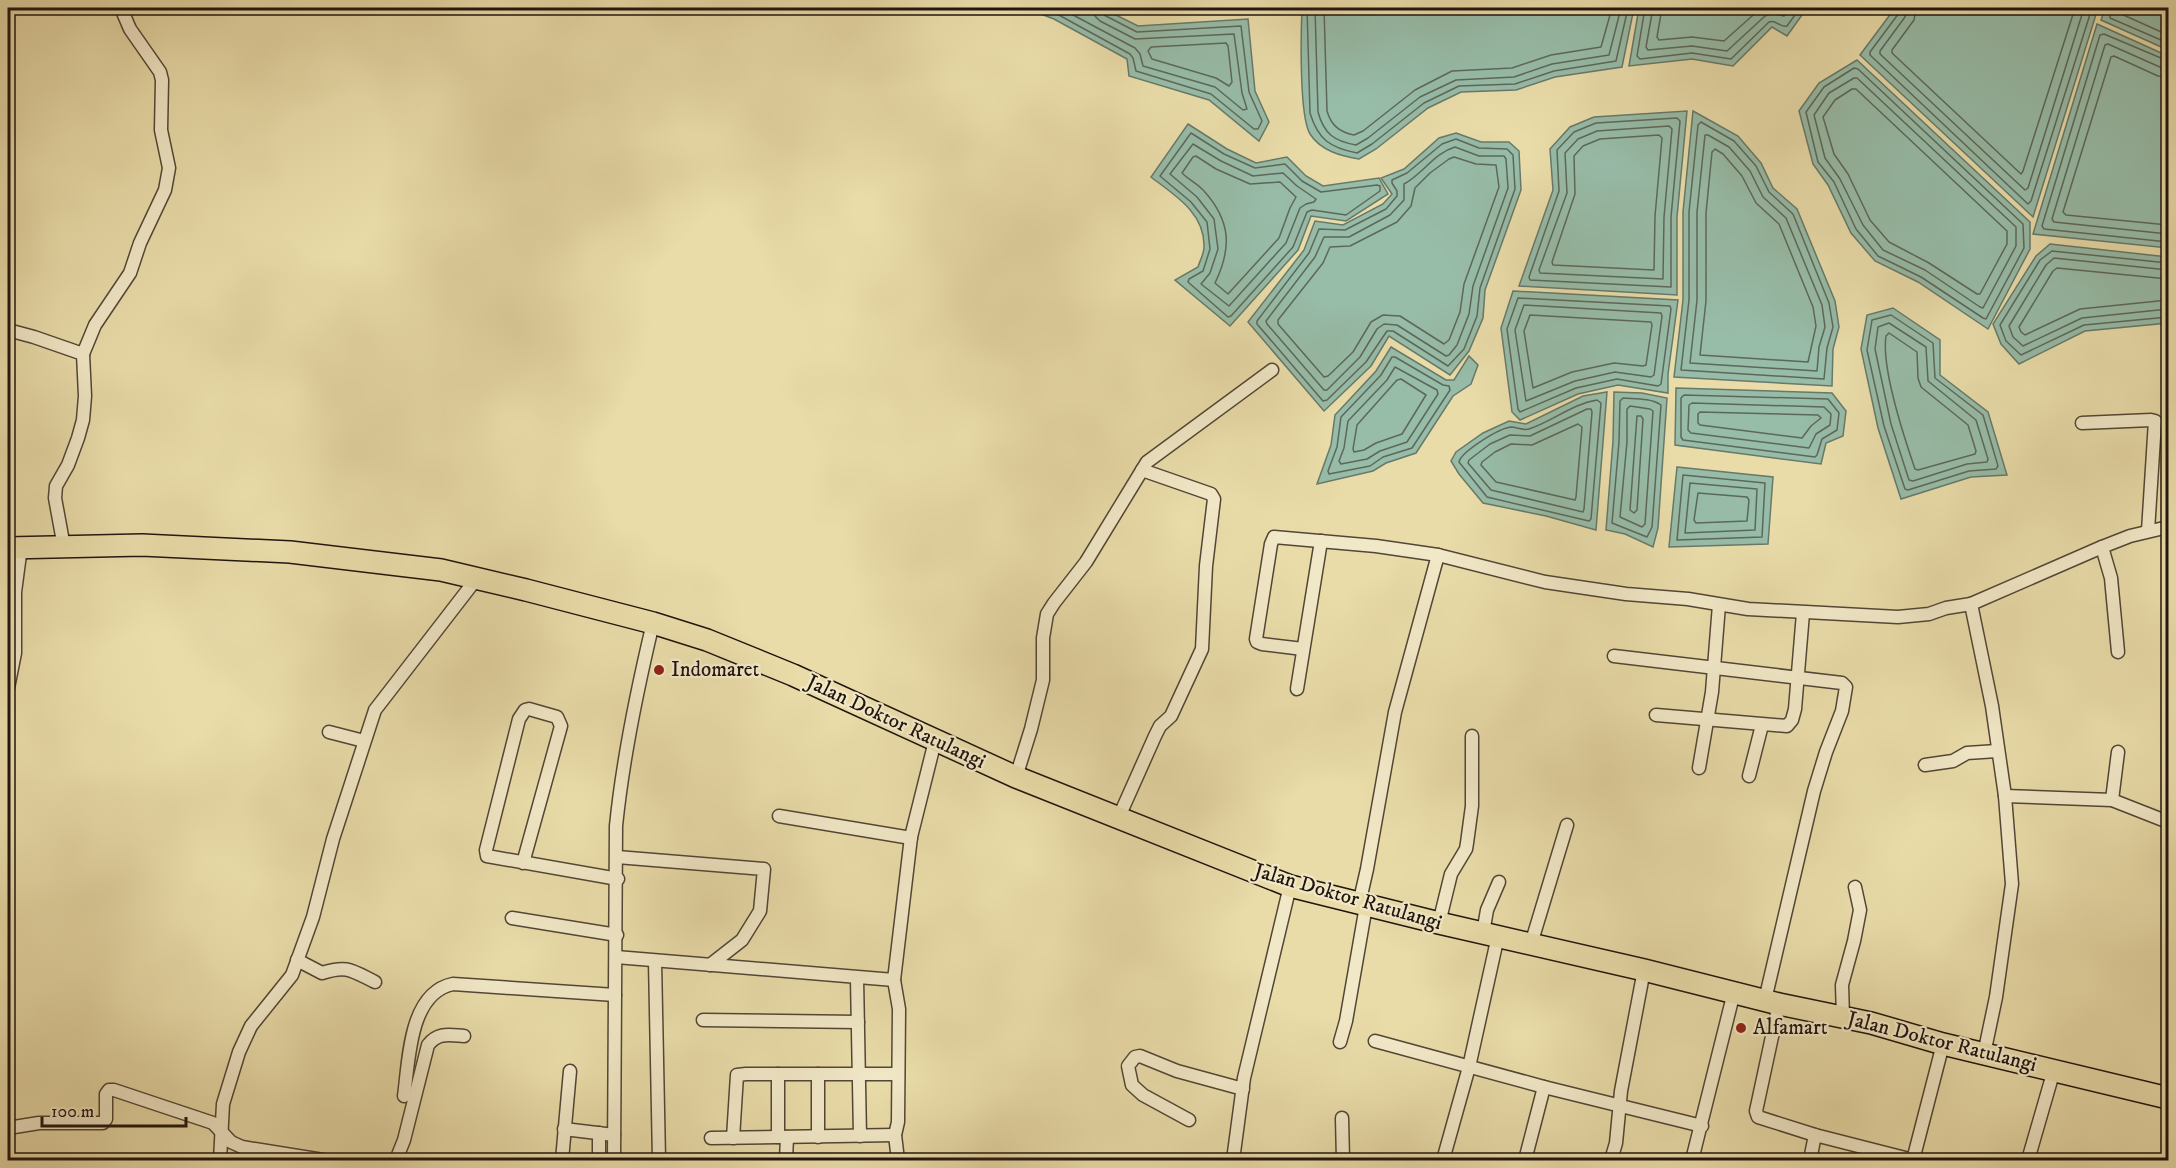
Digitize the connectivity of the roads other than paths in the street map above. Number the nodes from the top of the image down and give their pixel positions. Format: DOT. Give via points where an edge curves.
graph roads {
  1 [pos="121,8"];
  2 [pos="8,330"];
  3 [pos="83,354"];
  4 [pos="1272,370"];
  5 [pos="2082,423"];
  6 [pos="1142,470"];
  7 [pos="2169,527"];
  8 [pos="2148,531"];
  9 [pos="1321,541"];
  10 [pos="14,547"];
  11 [pos="64,547"];
  12 [pos="2102,547"];
  13 [pos="1438,555"];
  14 [pos="477,578"];
  15 [pos="1971,604"];
  16 [pos="1719,605"];
  17 [pos="1803,613"];
  18 [pos="653,623"];
  19 [pos="1303,650"];
  20 [pos="2118,652"];
  21 [pos="1614,656"];
  22 [pos="1715,667"];
  23 [pos="1798,677"];
  24 [pos="8,688"];
  25 [pos="1297,689"];
  26 [pos="1656,715"];
  27 [pos="1708,720"];
  28 [pos="1762,725"];
  29 [pos="329,732"];
  30 [pos="1472,736"];
  31 [pos="363,741"];
  32 [pos="935,741"];
  33 [pos="1997,751"];
  34 [pos="2118,752"];
  35 [pos="1924,765"];
  36 [pos="1699,768"];
  37 [pos="1749,776"];
  38 [pos="1016,777"];
  39 [pos="2005,796"];
  40 [pos="2112,800"];
  41 [pos="779,816"];
  42 [pos="1118,819"];
  43 [pos="2169,822"];
  44 [pos="1567,825"];
  45 [pos="910,838"];
  46 [pos="617,857"];
  47 [pos="523,863"];
  48 [pos="618,879"];
  49 [pos="1499,882"];
  50 [pos="1290,886"];
  51 [pos="1855,888"];
  52 [pos="1363,905"];
  53 [pos="512,918"];
  54 [pos="1439,923"];
  55 [pos="617,935"];
  56 [pos="1491,935"];
  57 [pos="1531,944"];
  58 [pos="616,957"];
  59 [pos="297,960"];
  60 [pos="655,961"];
  61 [pos="710,965"];
  62 [pos="1644,970"];
  63 [pos="857,978"];
  64 [pos="894,980"];
  65 [pos="375,982"];
  66 [pos="1734,992"];
  67 [pos="615,995"];
  68 [pos="1772,1002"];
  69 [pos="1843,1017"];
  70 [pos="703,1020"];
  71 [pos="858,1022"];
  72 [pos="464,1036"];
  73 [pos="1375,1041"];
  74 [pos="1340,1042"];
  75 [pos="1943,1044"];
  76 [pos="1984,1054"];
  77 [pos="1469,1067"];
  78 [pos="2054,1070"];
  79 [pos="570,1071"];
  80 [pos="778,1074"];
  81 [pos="818,1074"];
  82 [pos="859,1074"];
  83 [pos="898,1074"];
  84 [pos="1544,1087"];
  85 [pos="1243,1089"];
  86 [pos="404,1096"];
  87 [pos="2169,1098"];
  88 [pos="1620,1106"];
  89 [pos="1342,1118"];
  90 [pos="1189,1120"];
  91 [pos="1702,1126"];
  92 [pos="8,1128"];
  93 [pos="564,1129"];
  94 [pos="221,1131"];
  95 [pos="599,1133"];
  96 [pos="614,1135"];
  97 [pos="895,1135"];
  98 [pos="1815,1135"];
  99 [pos="860,1136"];
  100 [pos="782,1137"];
  101 [pos="819,1137"];
  102 [pos="711,1138"];
  103 [pos="733,1138"];
  104 [pos="1913,1160"];
  105 [pos="220,1161"];
  106 [pos="323,1161"];
  107 [pos="396,1161"];
  108 [pos="562,1161"];
  109 [pos="599,1161"];
  110 [pos="614,1161"];
  111 [pos="659,1161"];
  112 [pos="786,1161"];
  113 [pos="897,1161"];
  114 [pos="1233,1161"];
  115 [pos="1343,1161"];
  116 [pos="1443,1161"];
  117 [pos="1525,1161"];
  118 [pos="1611,1161"];
  119 [pos="1692,1161"];
  120 [pos="1810,1161"];
  121 [pos="2028,1161"];
  1 -- 3 [label="street" via="160,72 161,130 168,178 130,273 95,325"];
  2 -- 3 [label="street"];
  3 -- 11 [label="street" via="83,420 68,465 56,486"];
  4 -- 6 [label="street" via="1147,462"];
  5 -- 8 [label="street" via="2155,421"];
  6 -- 38 [label="street" via="1086,562 1047,614 1043,680"];
  6 -- 42 [label="street" via="1210,494 1214,499 1202,649 1171,716 1155,736"];
  7 -- 8 [label="street"];
  8 -- 12 [label="street"];
  9 -- 13 [label="street"];
  9 -- 19 [label="street"];
  9 -- 19 [label="street" via="1273,538 1256,633 1257,642"];
  10 -- 11 [label="highway, Jalan Doktor Ratulangi"];
  10 -- 24 [label="street" via="15,653"];
  11 -- 14 [label="highway, Jalan Doktor Ratulangi" via="142,545 312,554"];
  12 -- 15 [label="street"];
  12 -- 20 [label="street" via="2111,578"];
  13 -- 16 [label="street" via="1545,582"];
  13 -- 52 [label="street" via="1395,712"];
  14 -- 18 [label="highway, Jalan Doktor Ratulangi"];
  14 -- 31 [label="street" via="380,702"];
  15 -- 17 [label="street" via="1906,616"];
  15 -- 33 [label="street"];
  16 -- 17 [label="street"];
  16 -- 22 [label="street"];
  17 -- 23 [label="street"];
  18 -- 32 [label="highway, Jalan Doktor Ratulangi" via="794,675"];
  18 -- 46 [label="street" via="621,777"];
  19 -- 25 [label="street"];
  21 -- 22 [label="street"];
  22 -- 23 [label="street"];
  22 -- 27 [label="street"];
  23 -- 28 [label="street" via="1790,723"];
  23 -- 68 [label="street" via="1842,683 1846,691 1814,791"];
  26 -- 27 [label="street"];
  27 -- 28 [label="street"];
  27 -- 36 [label="street"];
  28 -- 37 [label="street"];
  29 -- 31 [label="street"];
  30 -- 54 [label="street" via="1472,806 1466,849 1451,874"];
  31 -- 59 [label="street"];
  32 -- 38 [label="highway, Jalan Doktor Ratulangi"];
  32 -- 45 [label="street"];
  33 -- 35 [label="street" via="1967,753 1953,761"];
  33 -- 39 [label="street"];
  34 -- 40 [label="street"];
  38 -- 42 [label="highway, Jalan Doktor Ratulangi"];
  39 -- 40 [label="street"];
  39 -- 76 [label="street" via="2012,884"];
  40 -- 43 [label="street"];
  41 -- 45 [label="street"];
  42 -- 50 [label="highway, Jalan Doktor Ratulangi"];
  44 -- 57 [label="street"];
  45 -- 64 [label="street"];
  46 -- 48 [label="street"];
  46 -- 61 [label="street" via="764,869 760,911 742,940"];
  47 -- 47 [label="street" via="488,857 486,853 519,719 525,710 530,710 557,717 561,726"];
  47 -- 48 [label="street"];
  48 -- 55 [label="street"];
  49 -- 56 [label="street" via="1486,910"];
  50 -- 52 [label="highway, Jalan Doktor Ratulangi"];
  50 -- 85 [label="street"];
  51 -- 69 [label="street" via="1860,910 1842,986"];
  52 -- 54 [label="highway, Jalan Doktor Ratulangi"];
  52 -- 74 [label="street"];
  53 -- 55 [label="street"];
  54 -- 56 [label="highway, Jalan Doktor Ratulangi"];
  55 -- 58 [label="street"];
  56 -- 57 [label="highway, Jalan Doktor Ratulangi"];
  56 -- 77 [label="street"];
  57 -- 62 [label="highway, Jalan Doktor Ratulangi"];
  58 -- 60 [label="street"];
  58 -- 67 [label="street"];
  59 -- 65 [label="street" via="322,974 346,969"];
  59 -- 94 [label="street" via="291,975 251,1026 239,1052 224,1104"];
  60 -- 61 [label="street"];
  60 -- 111 [label="street"];
  61 -- 63 [label="street"];
  62 -- 66 [label="highway, Jalan Doktor Ratulangi"];
  62 -- 88 [label="street"];
  63 -- 64 [label="street"];
  63 -- 71 [label="street"];
  64 -- 83 [label="street" via="899,1009"];
  66 -- 68 [label="highway, Jalan Doktor Ratulangi"];
  66 -- 91 [label="street"];
  67 -- 86 [label="street" via="444,986 424,1005 415,1023"];
  67 -- 96 [label="street"];
  68 -- 69 [label="highway, Jalan Doktor Ratulangi"];
  68 -- 98 [label="street" via="1756,1114"];
  69 -- 75 [label="highway, Jalan Doktor Ratulangi"];
  70 -- 71 [label="street"];
  71 -- 82 [label="street"];
  72 -- 107 [label="street" via="444,1035 428,1045"];
  73 -- 77 [label="street"];
  75 -- 76 [label="highway, Jalan Doktor Ratulangi"];
  75 -- 104 [label="street"];
  76 -- 78 [label="highway, Jalan Doktor Ratulangi"];
  77 -- 84 [label="street"];
  77 -- 116 [label="street"];
  78 -- 87 [label="highway, Jalan Doktor Ratulangi"];
  78 -- 121 [label="street"];
  79 -- 93 [label="street"];
  80 -- 81 [label="street"];
  80 -- 100 [label="street"];
  80 -- 103 [label="street" via="737,1075"];
  81 -- 82 [label="street"];
  81 -- 101 [label="street"];
  82 -- 83 [label="street"];
  82 -- 99 [label="street"];
  83 -- 97 [label="street"];
  84 -- 88 [label="street"];
  84 -- 117 [label="street"];
  85 -- 90 [label="street" via="1135,1057 1128,1066 1132,1085"];
  85 -- 114 [label="street"];
  88 -- 91 [label="street"];
  88 -- 118 [label="street"];
  89 -- 115 [label="street"];
  91 -- 119 [label="street"];
  92 -- 94 [label="street" via="39,1123 103,1123 106,1094 114,1090 205,1120"];
  93 -- 95 [label="street"];
  93 -- 108 [label="street"];
  94 -- 105 [label="street"];
  94 -- 106 [label="street" via="242,1148"];
  95 -- 96 [label="street"];
  95 -- 109 [label="street"];
  96 -- 110 [label="street"];
  97 -- 99 [label="street"];
  97 -- 113 [label="street"];
  98 -- 104 [label="street"];
  98 -- 120 [label="street"];
  99 -- 101 [label="street"];
  100 -- 101 [label="street"];
  100 -- 103 [label="street"];
  100 -- 112 [label="street"];
  102 -- 103 [label="street"];
}
